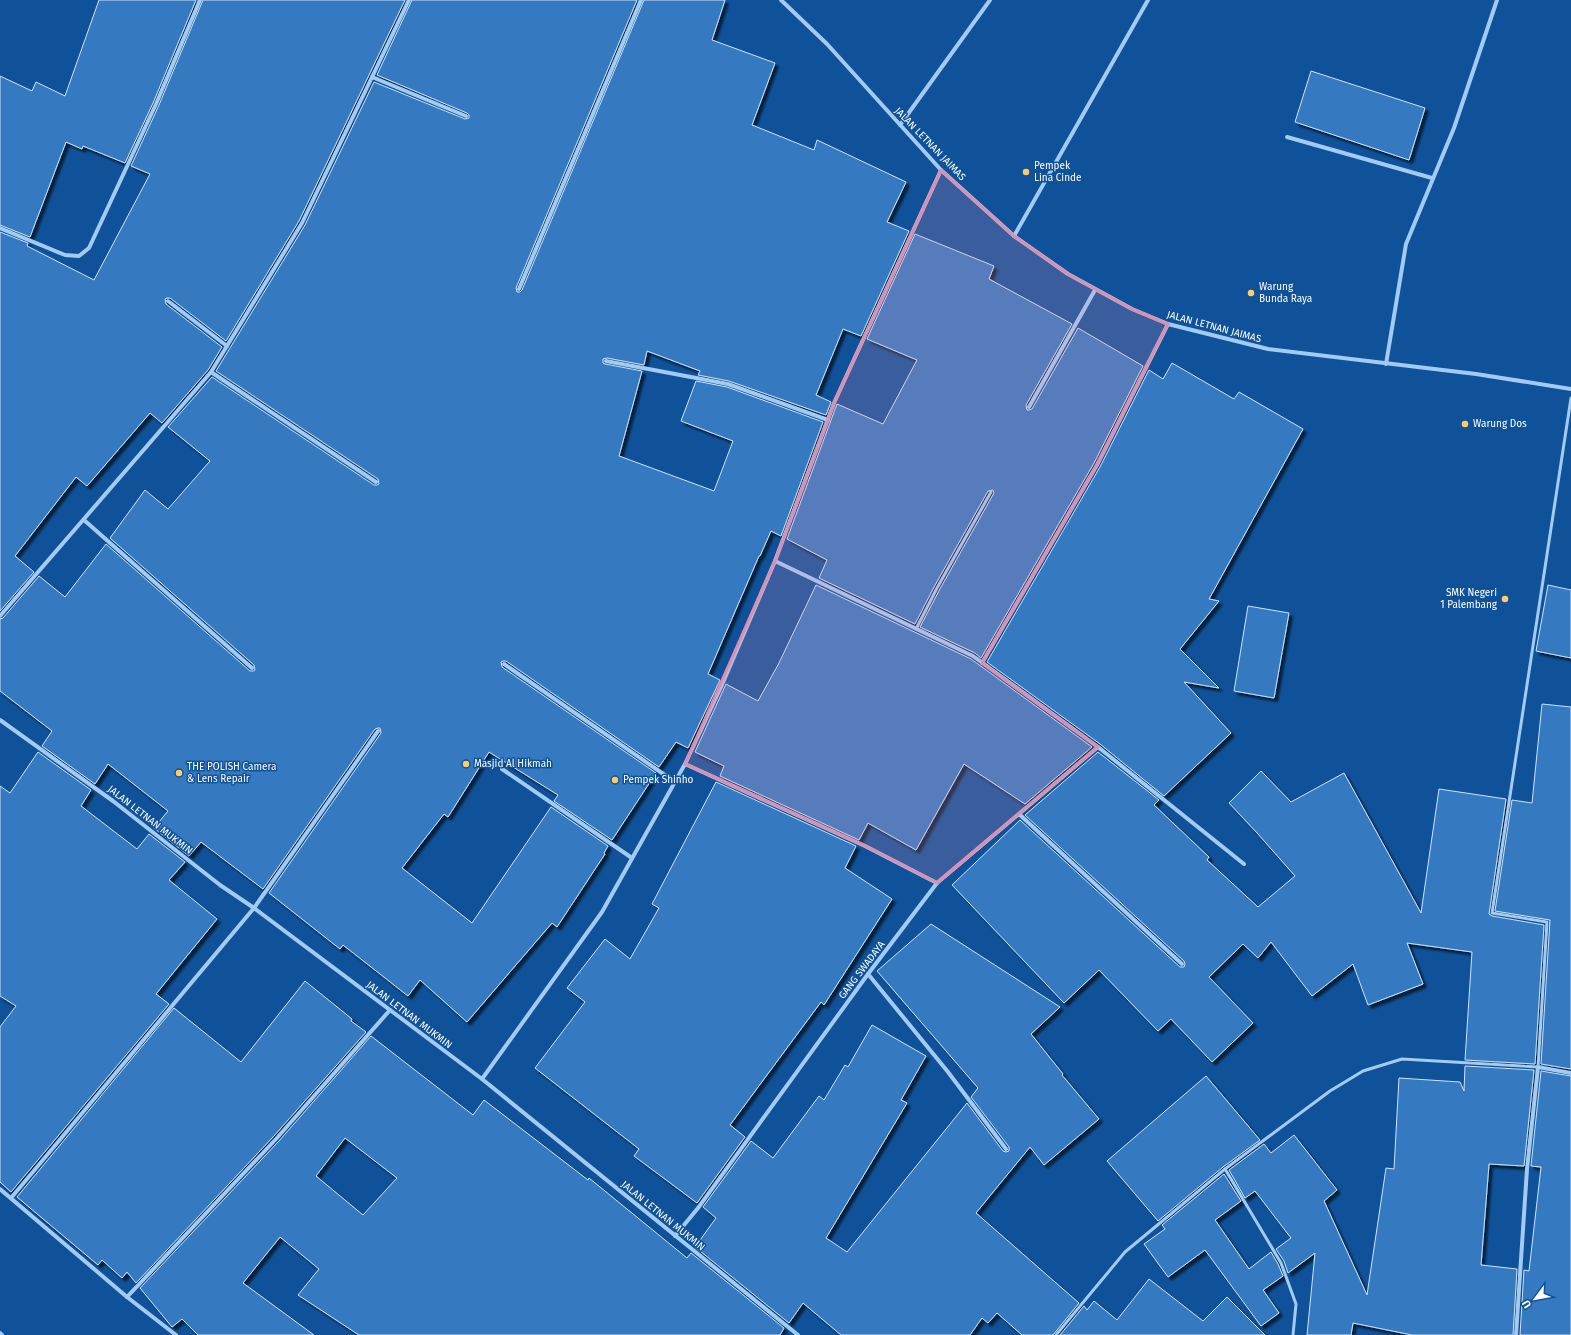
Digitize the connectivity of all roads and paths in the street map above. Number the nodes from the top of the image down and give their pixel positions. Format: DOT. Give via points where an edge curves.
graph roads {
  1 [pos="200,0"];
  2 [pos="409,0"];
  3 [pos="641,0"];
  4 [pos="781,0"];
  5 [pos="990,0"];
  6 [pos="1148,0"];
  7 [pos="1497,0"];
  8 [pos="372,77"];
  9 [pos="466,116"];
  10 [pos="900,125"];
  11 [pos="1286,137"];
  12 [pos="941,170"];
  13 [pos="1432,178"];
  14 [pos="0,228"];
  15 [pos="1014,236"];
  16 [pos="519,289"];
  17 [pos="1095,290"];
  18 [pos="168,301"];
  19 [pos="1168,324"];
  20 [pos="227,346"];
  21 [pos="606,361"];
  22 [pos="1386,364"];
  23 [pos="211,372"];
  24 [pos="1571,389"];
  25 [pos="1571,398"];
  26 [pos="1029,407"];
  27 [pos="828,420"];
  28 [pos="376,482"];
  29 [pos="991,492"];
  30 [pos="84,520"];
  31 [pos="775,562"];
  32 [pos="0,616"];
  33 [pos="916,629"];
  34 [pos="982,663"];
  35 [pos="504,664"];
  36 [pos="252,668"];
  37 [pos="0,720"];
  38 [pos="378,731"];
  39 [pos="1098,747"];
  40 [pos="685,764"];
  41 [pos="502,769"];
  42 [pos="675,782"];
  43 [pos="1019,814"];
  44 [pos="632,858"];
  45 [pos="1244,864"];
  46 [pos="938,883"];
  47 [pos="254,908"];
  48 [pos="1182,964"];
  49 [pos="868,974"];
  50 [pos="390,1010"];
  51 [pos="1538,1067"];
  52 [pos="1571,1072"];
  53 [pos="482,1079"];
  54 [pos="1006,1149"];
  55 [pos="1225,1170"];
  56 [pos="0,1189"];
  57 [pos="11,1198"];
  58 [pos="675,1236"];
  59 [pos="127,1297"];
  60 [pos="176,1335"];
  61 [pos="798,1335"];
  62 [pos="1056,1335"];
  63 [pos="1293,1335"];
  64 [pos="1516,1335"];
  1 -- 14 [label="street" via="156,104 89,248 79,256 65,255"];
  2 -- 8 [label="street"];
  3 -- 16 [label="street"];
  4 -- 10 [label="street, JALAN LETNAN JAIMAS" via="827,44"];
  5 -- 10 [label="street"];
  6 -- 15 [label="street"];
  7 -- 13 [label="street" via="1454,128"];
  8 -- 9 [label="street"];
  8 -- 20 [label="street" via="302,223"];
  10 -- 12 [label="street, JALAN LETNAN JAIMAS"];
  11 -- 13 [label="street"];
  12 -- 15 [label="street, JALAN LETNAN JAIMAS"];
  12 -- 27 [label="street"];
  13 -- 22 [label="street" via="1406,244"];
  15 -- 17 [label="street, JALAN LETNAN JAIMAS"];
  17 -- 19 [label="street, JALAN LETNAN JAIMAS"];
  17 -- 26 [label="street"];
  18 -- 20 [label="street"];
  19 -- 22 [label="street, JALAN LETNAN JAIMAS" via="1268,349"];
  19 -- 34 [label="street" via="1096,465"];
  20 -- 23 [label="street"];
  21 -- 27 [label="street" via="728,384"];
  22 -- 24 [label="street, JALAN LETNAN JAIMAS" via="1476,374"];
  23 -- 28 [label="street"];
  23 -- 30 [label="street"];
  25 -- 51 [label="lane" via="1492,913 1547,922"];
  27 -- 31 [label="street"];
  29 -- 33 [label="lane"];
  30 -- 32 [label="street"];
  30 -- 36 [label="street"];
  31 -- 33 [label="street"];
  31 -- 40 [label="street"];
  33 -- 34 [label="street" via="973,656"];
  34 -- 39 [label="street"];
  35 -- 42 [label="street"];
  37 -- 47 [label="street, JALAN LETNAN MUKMIN" via="113,801 220,885"];
  38 -- 47 [label="street"];
  39 -- 43 [label="street, GANG SWADAYA"];
  39 -- 45 [label="street"];
  40 -- 42 [label="street"];
  40 -- 46 [label="street" via="865,846"];
  41 -- 44 [label="street"];
  42 -- 44 [label="street"];
  43 -- 46 [label="street, GANG SWADAYA"];
  43 -- 48 [label="street"];
  44 -- 53 [label="street" via="602,912"];
  46 -- 49 [label="street, GANG SWADAYA"];
  47 -- 50 [label="street, JALAN LETNAN MUKMIN"];
  47 -- 57 [label="street"];
  49 -- 54 [label="street" via="948,1072"];
  49 -- 58 [label="street, GANG SWADAYA"];
  50 -- 53 [label="street, JALAN LETNAN MUKMIN"];
  50 -- 59 [label="street" via="276,1139"];
  51 -- 52 [label="street"];
  51 -- 55 [label="lane" via="1402,1060 1363,1071 1330,1091"];
  51 -- 64 [label="street" via="1527,1169"];
  53 -- 58 [label="street, JALAN LETNAN MUKMIN"];
  55 -- 62 [label="lane" via="1126,1252"];
  55 -- 63 [label="lane" via="1281,1263 1296,1304"];
  56 -- 57 [label="street"];
  57 -- 59 [label="street"];
  58 -- 61 [label="street, JALAN LETNAN MUKMIN"];
  59 -- 60 [label="street"];
}
